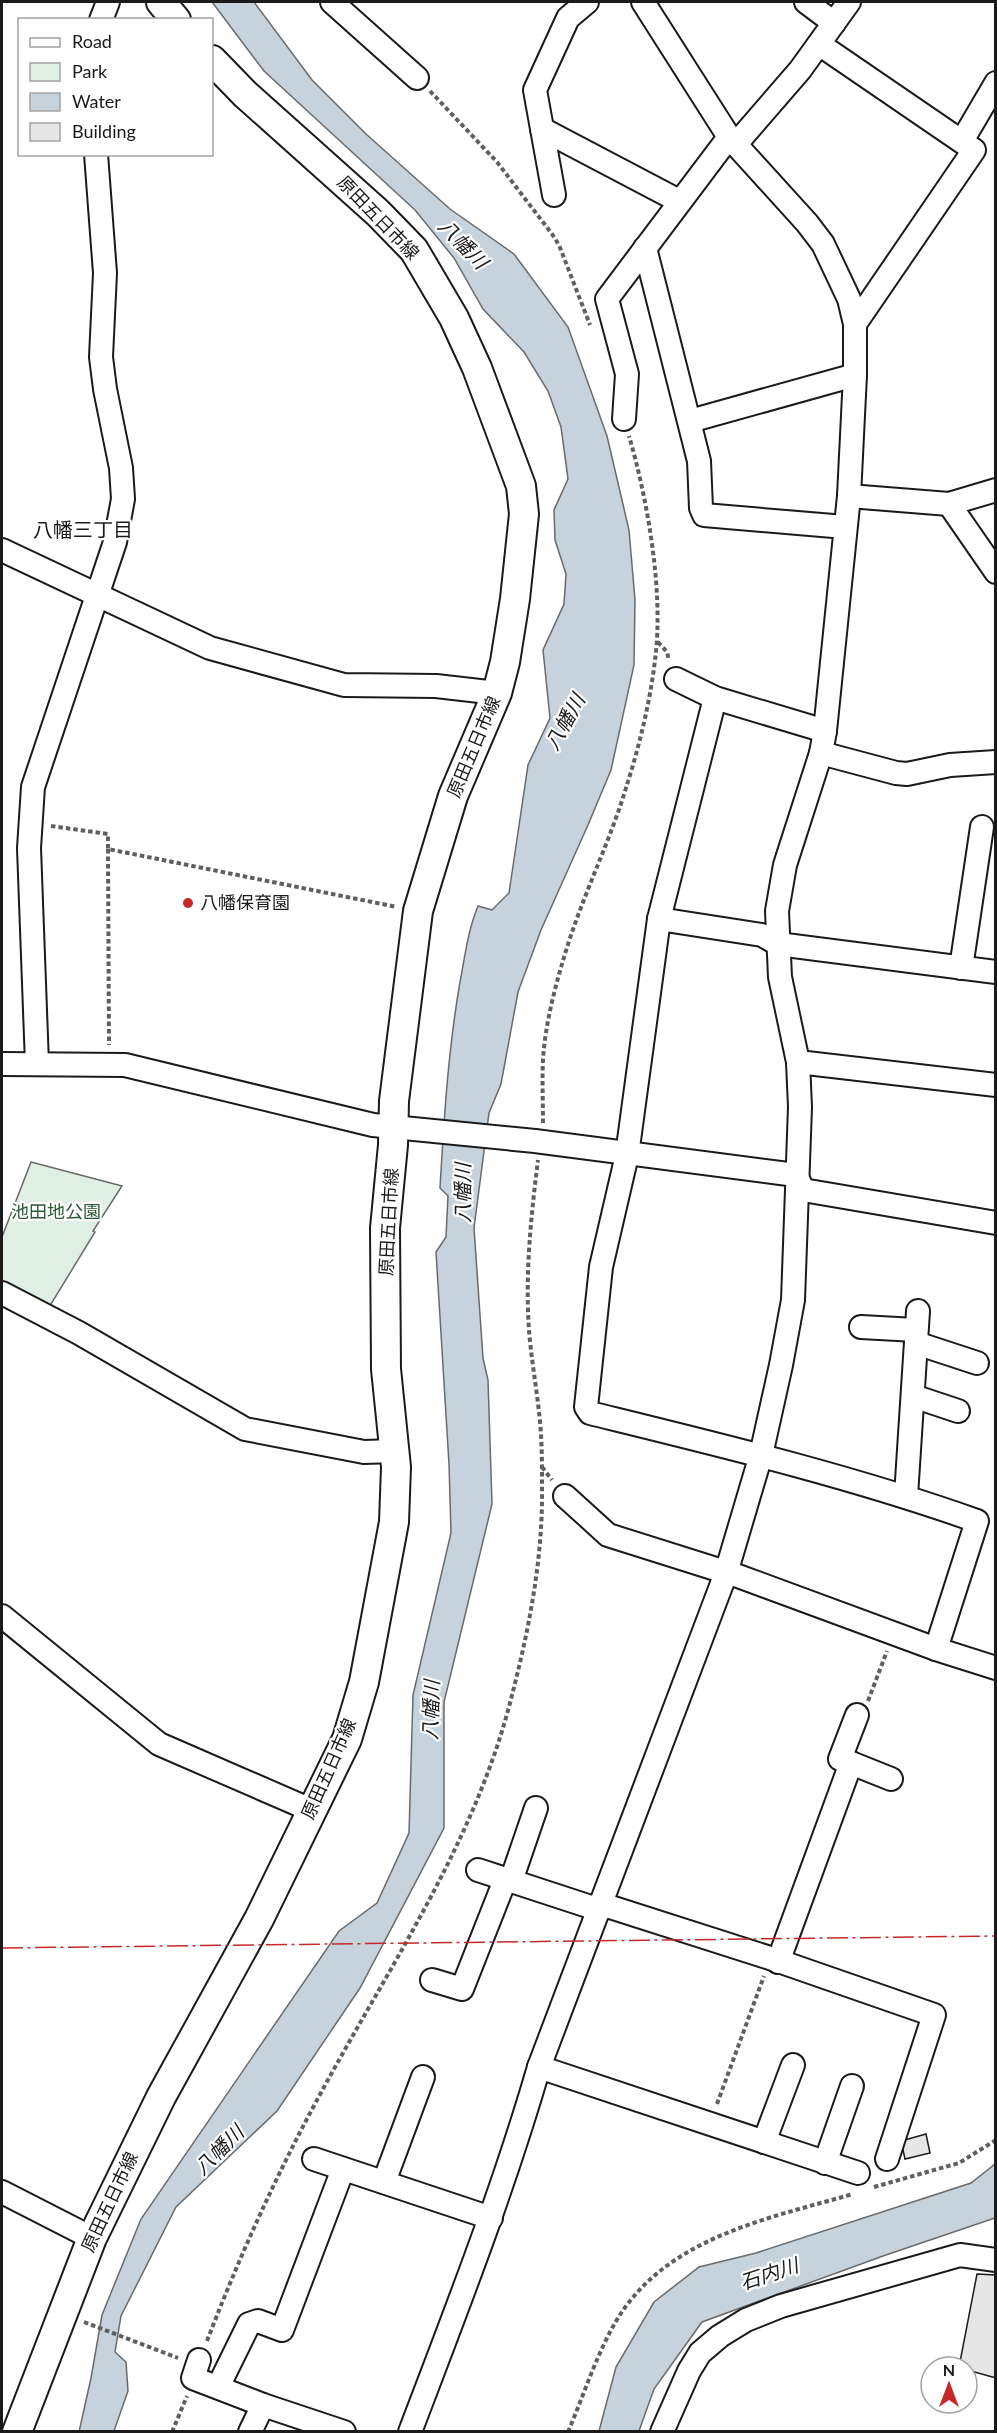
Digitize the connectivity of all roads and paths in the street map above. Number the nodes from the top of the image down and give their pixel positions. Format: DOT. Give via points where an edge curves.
graph roads {
  1 [pos="108,2"];
  2 [pos="160,2"];
  3 [pos="332,2"];
  4 [pos="587,2"];
  5 [pos="643,2"];
  6 [pos="806,2"];
  7 [pos="849,2"];
  8 [pos="102,18"];
  9 [pos="174,18"];
  10 [pos="834,23"];
  11 [pos="819,44"];
  12 [pos="213,61"];
  13 [pos="417,78"];
  14 [pos="996,83"];
  15 [pos="542,129"];
  16 [pos="733,140"];
  17 [pos="962,141"];
  18 [pos="96,156"];
  19 [pos="554,195"];
  20 [pos="679,201"];
  21 [pos="645,248"];
  22 [pos="855,324"];
  23 [pos="592,329"];
  24 [pos="855,375"];
  25 [pos="624,419"];
  26 [pos="690,421"];
  27 [pos="996,490"];
  28 [pos="849,496"];
  29 [pos="950,504"];
  30 [pos="845,527"];
  31 [pos="2,550"];
  32 [pos="996,572"];
  33 [pos="97,593"];
  34 [pos="676,679"];
  35 [pos="497,693"];
  36 [pos="716,698"];
  37 [pos="823,742"];
  38 [pos="996,762"];
  39 [pos="30,823"];
  40 [pos="982,827"];
  41 [pos="108,849"];
  42 [pos="418,911"];
  43 [pos="659,920"];
  44 [pos="778,944"];
  45 [pos="961,968"];
  46 [pos="996,972"];
  47 [pos="798,1062"];
  48 [pos="2,1064"];
  49 [pos="37,1064"];
  50 [pos="109,1064"];
  51 [pos="996,1085"];
  52 [pos="398,1128"];
  53 [pos="539,1143"];
  54 [pos="627,1155"];
  55 [pos="796,1176"];
  56 [pos="996,1222"];
  57 [pos="2,1293"];
  58 [pos="861,1327"];
  59 [pos="917,1328"];
  60 [pos="977,1363"];
  61 [pos="913,1396"];
  62 [pos="958,1411"];
  63 [pos="394,1451"];
  64 [pos="761,1455"];
  65 [pos="565,1496"];
  66 [pos="906,1496"];
  67 [pos="726,1573"];
  68 [pos="2,1616"];
  69 [pos="894,1634"];
  70 [pos="936,1649"];
  71 [pos="996,1668"];
  72 [pos="862,1709"];
  73 [pos="850,1763"];
  74 [pos="891,1779"];
  75 [pos="536,1808"];
  76 [pos="311,1810"];
  77 [pos="478,1870"];
  78 [pos="508,1880"];
  79 [pos="600,1907"];
  80 [pos="774,1960"];
  81 [pos="432,1980"];
  82 [pos="793,2065"];
  83 [pos="539,2067"];
  84 [pos="423,2077"];
  85 [pos="852,2086"];
  86 [pos="710,2124"];
  87 [pos="996,2140"];
  88 [pos="764,2142"];
  89 [pos="314,2159"];
  90 [pos="887,2159"];
  91 [pos="825,2163"];
  92 [pos="343,2169"];
  93 [pos="384,2182"];
  94 [pos="860,2185"];
  95 [pos="2,2193"];
  96 [pos="491,2218"];
  97 [pos="92,2238"];
  98 [pos="996,2260"];
  99 [pos="77,2319"];
  100 [pos="191,2365"];
  101 [pos="218,2387"];
  102 [pos="263,2405"];
  103 [pos="16,2432"];
  104 [pos="172,2432"];
  105 [pos="250,2432"];
  106 [pos="344,2432"];
  107 [pos="410,2432"];
  108 [pos="568,2432"];
  109 [pos="662,2432"];
  1 -- 8 [label="street"];
  2 -- 9 [label="main road"];
  3 -- 13 [label="street"];
  4 -- 15 [label="street" via="568,18 535,90"];
  5 -- 16 [label="street"];
  6 -- 10 [label="street"];
  7 -- 10 [label="street"];
  10 -- 11 [label="street"];
  11 -- 16 [label="street" via="780,96"];
  11 -- 17 [label="street"];
  12 -- 35 [label="main road, 原田五日市線" via="414,250 454,318 477,368 521,486 524,514 515,599"];
  13 -- 23 [label="path" via="497,162 552,234"];
  14 -- 17 [label="street"];
  15 -- 19 [label="street"];
  15 -- 20 [label="street"];
  16 -- 20 [label="street"];
  16 -- 22 [label="street" via="823,244 849,299"];
  17 -- 22 [label="street" via="974,150"];
  18 -- 33 [label="street" via="105,273 101,357 123,499 115,542"];
  20 -- 21 [label="street"];
  21 -- 25 [label="street" via="607,299 627,374"];
  21 -- 26 [label="street"];
  22 -- 24 [label="street"];
  24 -- 26 [label="street"];
  24 -- 28 [label="street"];
  25 -- 53 [label="path" via="650,535 656,598 655,661 645,719 626,789 565,955 548,1025"];
  26 -- 30 [label="street" via="699,461 704,515"];
  27 -- 29 [label="street"];
  28 -- 29 [label="street"];
  28 -- 30 [label="street"];
  29 -- 32 [label="street"];
  30 -- 37 [label="street"];
  31 -- 33 [label="street"];
  33 -- 35 [label="street" via="210,648 332,683 436,686"];
  33 -- 39 [label="street" via="33,788"];
  34 -- 36 [label="street"];
  35 -- 42 [label="main road, 原田五日市線" via="453,796"];
  36 -- 37 [label="street"];
  36 -- 43 [label="street"];
  37 -- 38 [label="street" via="896,773"];
  37 -- 44 [label="street" via="785,865 777,911"];
  39 -- 41 [label="path" via="108,834"];
  39 -- 49 [label="street"];
  40 -- 45 [label="street"];
  41 -- 42 [label="path"];
  41 -- 50 [label="path"];
  42 -- 52 [label="main road, 原田五日市線" via="394,1101"];
  43 -- 44 [label="street" via="762,935"];
  43 -- 54 [label="street"];
  44 -- 45 [label="street"];
  44 -- 47 [label="street" via="780,977"];
  45 -- 46 [label="street"];
  47 -- 51 [label="street"];
  47 -- 55 [label="street"];
  48 -- 49 [label="street"];
  49 -- 50 [label="street"];
  50 -- 52 [label="street"];
  52 -- 53 [label="street"];
  52 -- 63 [label="main road, 原田五日市線" via="385,1240 386,1369"];
  53 -- 54 [label="street"];
  53 -- 100 [label="path" via="528,1288 543,1490 536,1582 500,1740 462,1839 277,2175"];
  54 -- 55 [label="street"];
  54 -- 64 [label="street" via="601,1267 586,1407 590,1413"];
  55 -- 56 [label="street" via="803,1190"];
  55 -- 64 [label="street" via="793,1300"];
  57 -- 63 [label="street" via="245,1429 364,1452"];
  58 -- 59 [label="street"];
  59 -- 60 [label="street"];
  59 -- 61 [label="street"];
  61 -- 62 [label="street"];
  61 -- 66 [label="street"];
  63 -- 76 [label="main road, 原田五日市線" via="394,1522 364,1682 347,1739"];
  64 -- 66 [label="street"];
  64 -- 67 [label="street"];
  65 -- 67 [label="street" via="608,1535"];
  66 -- 70 [label="street" via="977,1521"];
  67 -- 69 [label="street"];
  67 -- 79 [label="street"];
  68 -- 76 [label="street" via="159,1744"];
  69 -- 70 [label="street"];
  69 -- 72 [label="path"];
  70 -- 71 [label="street"];
  72 -- 73 [label="street" via="840,1759"];
  73 -- 74 [label="street"];
  73 -- 80 [label="street"];
  75 -- 78 [label="street"];
  76 -- 97 [label="main road, 原田五日市線" via="259,1919 161,2097"];
  77 -- 78 [label="street"];
  78 -- 79 [label="street"];
  78 -- 81 [label="street" via="462,1989"];
  79 -- 80 [label="street"];
  79 -- 83 [label="street"];
  80 -- 86 [label="path"];
  80 -- 90 [label="street" via="934,2014"];
  82 -- 88 [label="street"];
  83 -- 86 [label="street"];
  83 -- 96 [label="street"];
  84 -- 93 [label="street"];
  85 -- 91 [label="street"];
  86 -- 88 [label="street"];
  87 -- 94 [label="path" via="959,2163"];
  88 -- 91 [label="street"];
  89 -- 92 [label="street"];
  91 -- 94 [label="street"];
  92 -- 93 [label="street"];
  92 -- 101 [label="street" via="282,2330 258,2321 249,2324"];
  93 -- 96 [label="street"];
  94 -- 108 [label="path" via="704,2242 655,2275 633,2297 614,2325"];
  95 -- 97 [label="street"];
  96 -- 107 [label="street"];
  97 -- 103 [label="main road, 原田五日市線"];
  98 -- 109 [label="street" via="960,2255 781,2306 746,2320 700,2353"];
  99 -- 100 [label="path"];
  100 -- 101 [label="street"];
  100 -- 104 [label="path"];
  101 -- 102 [label="street"];
  102 -- 105 [label="street"];
  102 -- 106 [label="street"];
}
